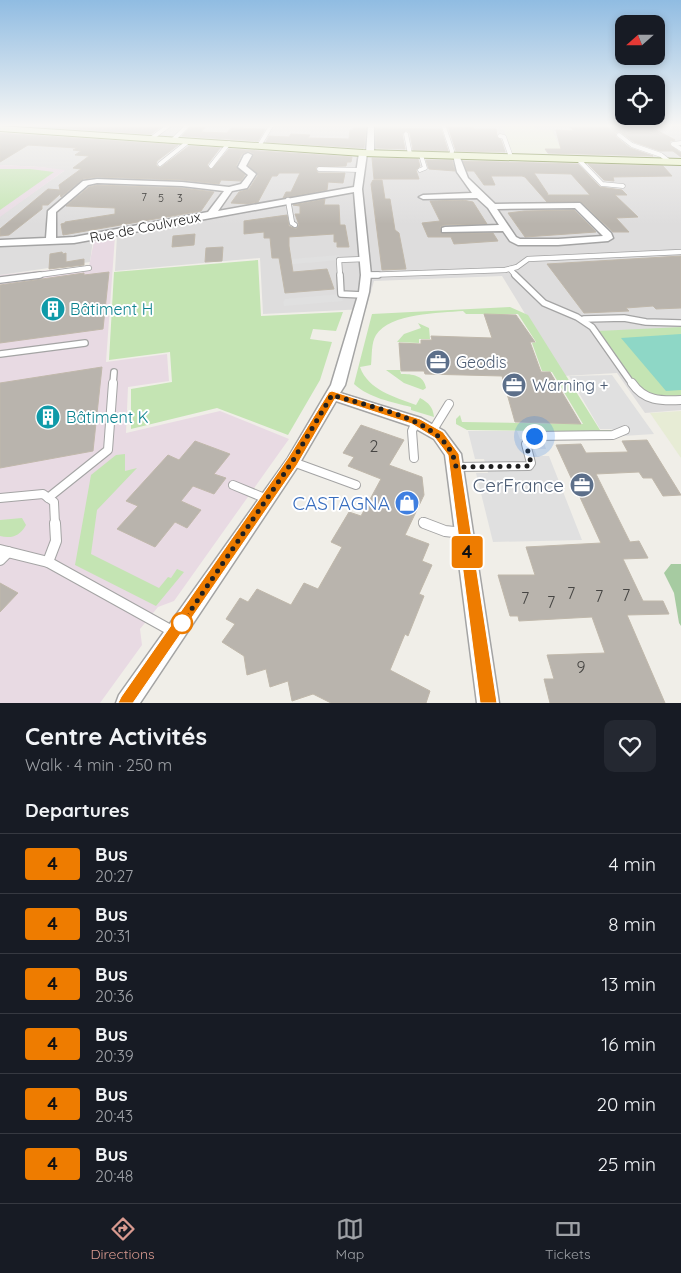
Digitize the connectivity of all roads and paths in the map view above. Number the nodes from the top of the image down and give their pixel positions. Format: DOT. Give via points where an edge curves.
graph roads {
  1 [pos="167,159"];
  2 [pos="217,159"];
  3 [pos="246,159"];
  4 [pos="364,159"];
  5 [pos="418,159"];
  6 [pos="454,159"];
  7 [pos="572,159"];
  8 [pos="578,159"];
  9 [pos="676,162"];
  10 [pos="160,164"];
  11 [pos="211,166"];
  12 [pos="319,169"];
  13 [pos="359,170"];
  14 [pos="420,170"];
  15 [pos="623,186"];
  16 [pos="229,189"];
  17 [pos="358,189"];
  18 [pos="480,195"];
  19 [pos="423,197"];
  20 [pos="288,200"];
  21 [pos="493,207"];
  22 [pos="211,214"];
  23 [pos="294,225"];
  24 [pos="505,228"];
  25 [pos="445,230"];
  26 [pos="51,241"];
  27 [pos="0,243"];
  28 [pos="681,252"];
  29 [pos="365,260"];
  30 [pos="89,268"];
  31 [pos="510,269"];
  32 [pos="366,275"];
  33 [pos="0,280"];
  34 [pos="363,295"];
  35 [pos="584,319"];
  36 [pos="681,323"];
  37 [pos="85,343"];
  38 [pos="0,354"];
  39 [pos="114,372"];
  40 [pos="332,395"];
  41 [pos="681,400"];
  42 [pos="449,404"];
  43 [pos="416,422"];
  44 [pos="433,430"];
  45 [pos="625,430"];
  46 [pos="414,458"];
  47 [pos="292,462"];
  48 [pos="456,467"];
  49 [pos="233,485"];
  50 [pos="356,485"];
  51 [pos="0,498"];
  52 [pos="48,498"];
  53 [pos="267,500"];
  54 [pos="422,522"];
  55 [pos="465,533"];
  56 [pos="4,551"];
  57 [pos="0,560"];
  58 [pos="48,562"];
  59 [pos="176,632"];
  60 [pos="127,703"];
  61 [pos="488,703"];
  1 -- 10 [label="lane"];
  2 -- 11 [label="lane"];
  3 -- 16 [label="street" via="242,167 252,174 244,186"];
  4 -- 13 [label="street"];
  5 -- 14 [label="lane" via="425,168"];
  6 -- 18 [label="street" via="468,185"];
  7 -- 8 [label="main road"];
  8 -- 9 [label="main road"];
  8 -- 15 [label="lane" via="602,184"];
  12 -- 13 [label="lane"];
  13 -- 17 [label="street"];
  16 -- 22 [label="street"];
  16 -- 26 [label="street" via="86,183 52,211"];
  17 -- 20 [label="street, Rue de Coulvreux"];
  17 -- 29 [label="street"];
  18 -- 19 [label="street"];
  18 -- 21 [label="street"];
  20 -- 22 [label="street, Rue de Coulvreux"];
  20 -- 23 [label="lane"];
  21 -- 24 [label="street"];
  21 -- 24 [label="street" via="577,205 608,238 524,243 514,239"];
  22 -- 26 [label="street, Rue de Coulvreux" via="89,238"];
  24 -- 25 [label="street"];
  26 -- 27 [label="street, Rue de Coulvreux"];
  28 -- 31 [label="lane" via="528,258"];
  29 -- 32 [label="street"];
  29 -- 34 [label="lane" via="339,260 341,294"];
  30 -- 33 [label="lane"];
  31 -- 32 [label="lane"];
  31 -- 35 [label="lane" via="540,300"];
  32 -- 34 [label="street"];
  34 -- 40 [label="street" via="338,385"];
  35 -- 36 [label="lane" via="624,318"];
  35 -- 41 [label="lane" via="638,392 658,402"];
  37 -- 38 [label="lane"];
  39 -- 52 [label="lane" via="108,450"];
  40 -- 43 [label="street"];
  40 -- 47 [label="street"];
  42 -- 44 [label="lane"];
  43 -- 44 [label="street"];
  43 -- 46 [label="lane" via="412,431"];
  44 -- 48 [label="street" via="453,454"];
  45 -- 48 [label="lane" via="613,436 534,436 526,444 529,466"];
  47 -- 50 [label="lane"];
  47 -- 53 [label="street"];
  48 -- 55 [label="street"];
  49 -- 53 [label="lane"];
  51 -- 52 [label="lane" via="43,494"];
  52 -- 58 [label="lane" via="54,502 56,541"];
  53 -- 59 [label="street"];
  54 -- 55 [label="lane" via="445,531"];
  55 -- 61 [label="street"];
  56 -- 57 [label="lane"];
  56 -- 58 [label="lane"];
  58 -- 59 [label="lane"];
  59 -- 60 [label="street"];
}
